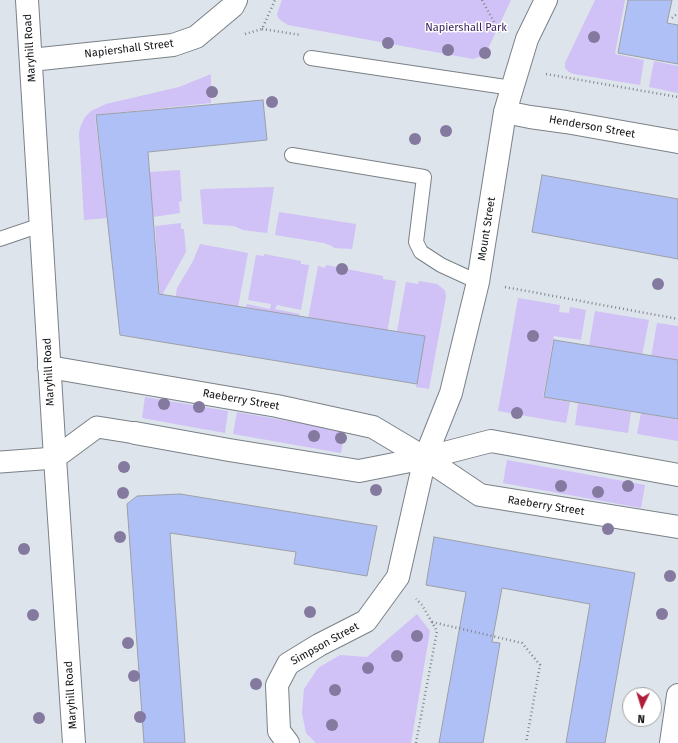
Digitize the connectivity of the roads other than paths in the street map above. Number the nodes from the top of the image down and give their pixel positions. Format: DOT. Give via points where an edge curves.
graph roads {
  1 [pos="27,0"];
  2 [pos="236,0"];
  3 [pos="546,0"];
  4 [pos="311,58"];
  5 [pos="31,60"];
  6 [pos="515,79"];
  7 [pos="505,112"];
  8 [pos="678,142"];
  9 [pos="292,156"];
  10 [pos="41,225"];
  11 [pos="0,239"];
  12 [pos="478,282"];
  13 [pos="49,367"];
  14 [pos="135,433"];
  15 [pos="55,458"];
  16 [pos="425,458"];
  17 [pos="0,462"];
  18 [pos="678,475"];
  19 [pos="678,527"];
  20 [pos="678,696"];
  21 [pos="74,743"];
  22 [pos="288,743"];
  23 [pos="671,743"];
  1 -- 5 [label="street, Maryhill Road"];
  2 -- 5 [label="street, Napiershall Street" via="233,6 196,37 173,45"];
  3 -- 6 [label="street, Mount Street" via="527,39"];
  4 -- 6 [label="lane"];
  5 -- 10 [label="street, Maryhill Road"];
  6 -- 7 [label="street, Mount Street"];
  7 -- 8 [label="street, Henderson Street"];
  7 -- 12 [label="street, Mount Street"];
  9 -- 12 [label="lane" via="424,176 416,242 421,252 441,265"];
  10 -- 11 [label="lane"];
  10 -- 13 [label="street, Maryhill Road"];
  12 -- 16 [label="street, Mount Street" via="451,394"];
  13 -- 15 [label="street, Maryhill Road"];
  13 -- 16 [label="street, Raeberry Street" via="277,406 373,427"];
  14 -- 15 [label="street" via="97,427"];
  14 -- 16 [label="street" via="359,471"];
  15 -- 17 [label="street"];
  15 -- 21 [label="street, Maryhill Road"];
  16 -- 18 [label="street" via="491,442"];
  16 -- 19 [label="street, Raeberry Street" via="480,495"];
  16 -- 22 [label="street, Simpson Street" via="398,577 366,621 288,664 277,685 279,731"];
  20 -- 23 [label="street"];
}
